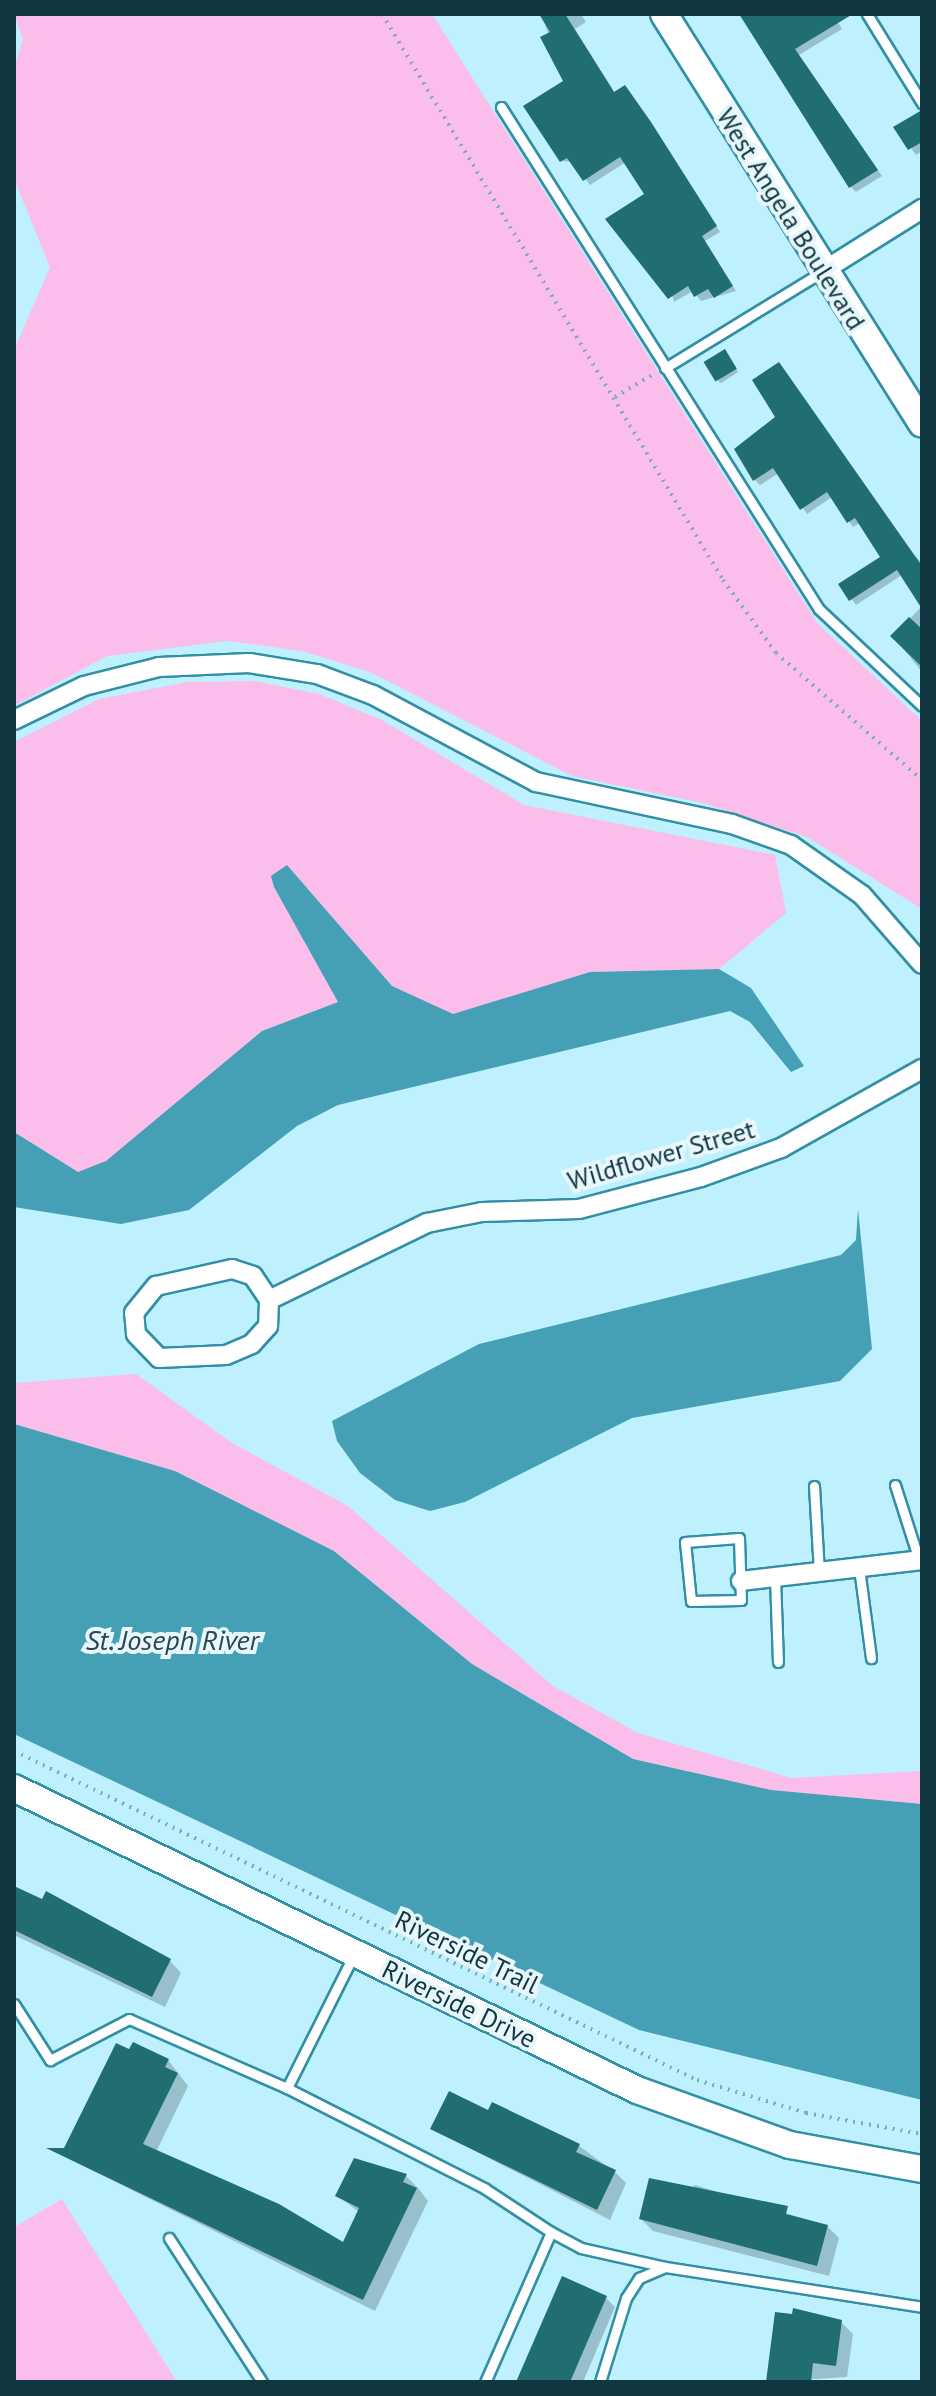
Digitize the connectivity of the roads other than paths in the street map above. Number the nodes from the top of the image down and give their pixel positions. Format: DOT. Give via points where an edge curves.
graph roads {
  1 [pos="664,14"];
  2 [pos="867,14"];
  3 [pos="922,103"];
  4 [pos="501,107"];
  5 [pos="922,209"];
  6 [pos="823,271"];
  7 [pos="665,368"];
  8 [pos="922,423"];
  9 [pos="922,706"];
  10 [pos="14,720"];
  11 [pos="922,964"];
  12 [pos="922,1069"];
  13 [pos="269,1300"];
  14 [pos="895,1485"];
  15 [pos="814,1486"];
  16 [pos="921,1563"];
  17 [pos="859,1568"];
  18 [pos="819,1572"];
  19 [pos="775,1577"];
  20 [pos="741,1581"];
  21 [pos="871,1658"];
  22 [pos="778,1662"];
  23 [pos="14,1788"];
  24 [pos="354,1953"];
  25 [pos="14,2004"];
  26 [pos="287,2088"];
  27 [pos="922,2169"];
  28 [pos="551,2232"];
  29 [pos="169,2238"];
  30 [pos="665,2267"];
  31 [pos="922,2307"];
  32 [pos="262,2382"];
  33 [pos="485,2382"];
  34 [pos="600,2382"];
  1 -- 6 [label="street, West Angela Boulevard"];
  2 -- 3 [label="lane"];
  4 -- 7 [label="lane"];
  5 -- 6 [label="street"];
  6 -- 7 [label="lane"];
  6 -- 8 [label="street, West Angela Boulevard"];
  7 -- 9 [label="lane" via="819,609"];
  10 -- 11 [label="street" via="84,686 159,667 249,663 317,674 373,695 536,782 732,824 791,845 862,895"];
  12 -- 13 [label="street, Wildflower Street" via="781,1148 701,1177 579,1209 482,1212 427,1223"];
  13 -- 13 [label="street" via="268,1326 252,1344 226,1355 159,1358 136,1334 134,1313 156,1286 232,1269 253,1276"];
  14 -- 16 [label="lane"];
  15 -- 18 [label="lane"];
  16 -- 17 [label="street"];
  17 -- 18 [label="street"];
  17 -- 21 [label="lane"];
  18 -- 19 [label="street"];
  19 -- 20 [label="street"];
  19 -- 22 [label="lane"];
  20 -- 20 [label="lane" via="739,1538 685,1542 691,1601 741,1600"];
  23 -- 24 [label="street, Riverside Drive"];
  24 -- 26 [label="lane"];
  24 -- 27 [label="street, Riverside Drive" via="651,2095 790,2145"];
  25 -- 26 [label="lane" via="50,2060 129,2019"];
  26 -- 28 [label="lane" via="484,2188"];
  28 -- 30 [label="lane" via="581,2248"];
  28 -- 33 [label="lane"];
  29 -- 32 [label="lane"];
  30 -- 31 [label="lane"];
  30 -- 34 [label="lane" via="639,2278 626,2298"];
}
